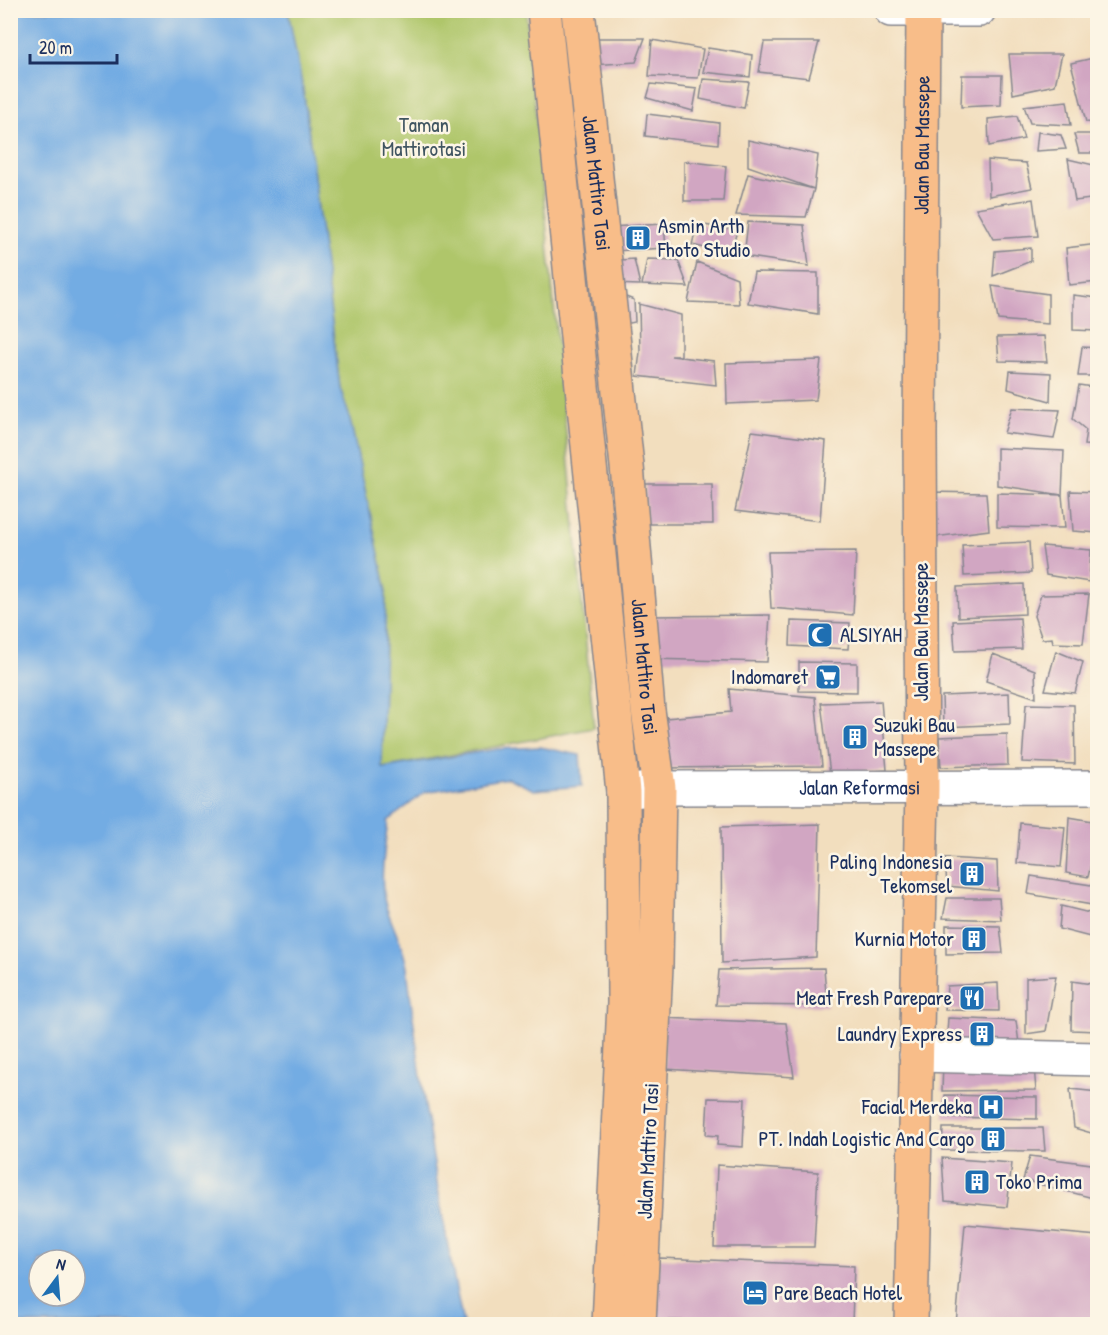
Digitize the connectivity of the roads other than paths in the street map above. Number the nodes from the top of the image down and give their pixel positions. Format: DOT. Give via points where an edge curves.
graph roads {
  1 [pos="544,10"];
  2 [pos="578,10"];
  3 [pos="979,10"];
  4 [pos="912,11"];
  5 [pos="1098,787"];
  6 [pos="659,788"];
  7 [pos="922,789"];
  8 [pos="622,792"];
  9 [pos="916,1055"];
  10 [pos="1098,1059"];
  11 [pos="609,1324"];
  12 [pos="639,1324"];
  13 [pos="911,1324"];
  1 -- 8 [label="main road, Jalan Mattiro Tasi"];
  2 -- 6 [label="main road, Jalan Mattiro Tasi"];
  3 -- 4 [label="street"];
  4 -- 7 [label="main road, Jalan Bau Massepe"];
  5 -- 7 [label="street, Jalan Reformasi"];
  6 -- 7 [label="street, Jalan Reformasi"];
  6 -- 8 [label="street, Jalan Reformasi"];
  6 -- 12 [label="main road, Jalan Mattiro Tasi" via="656,966"];
  7 -- 9 [label="main road, Jalan Bau Massepe"];
  8 -- 11 [label="main road, Jalan Mattiro Tasi" via="624,1003"];
  9 -- 10 [label="street"];
  9 -- 13 [label="main road, Jalan Bau Massepe"];
}
